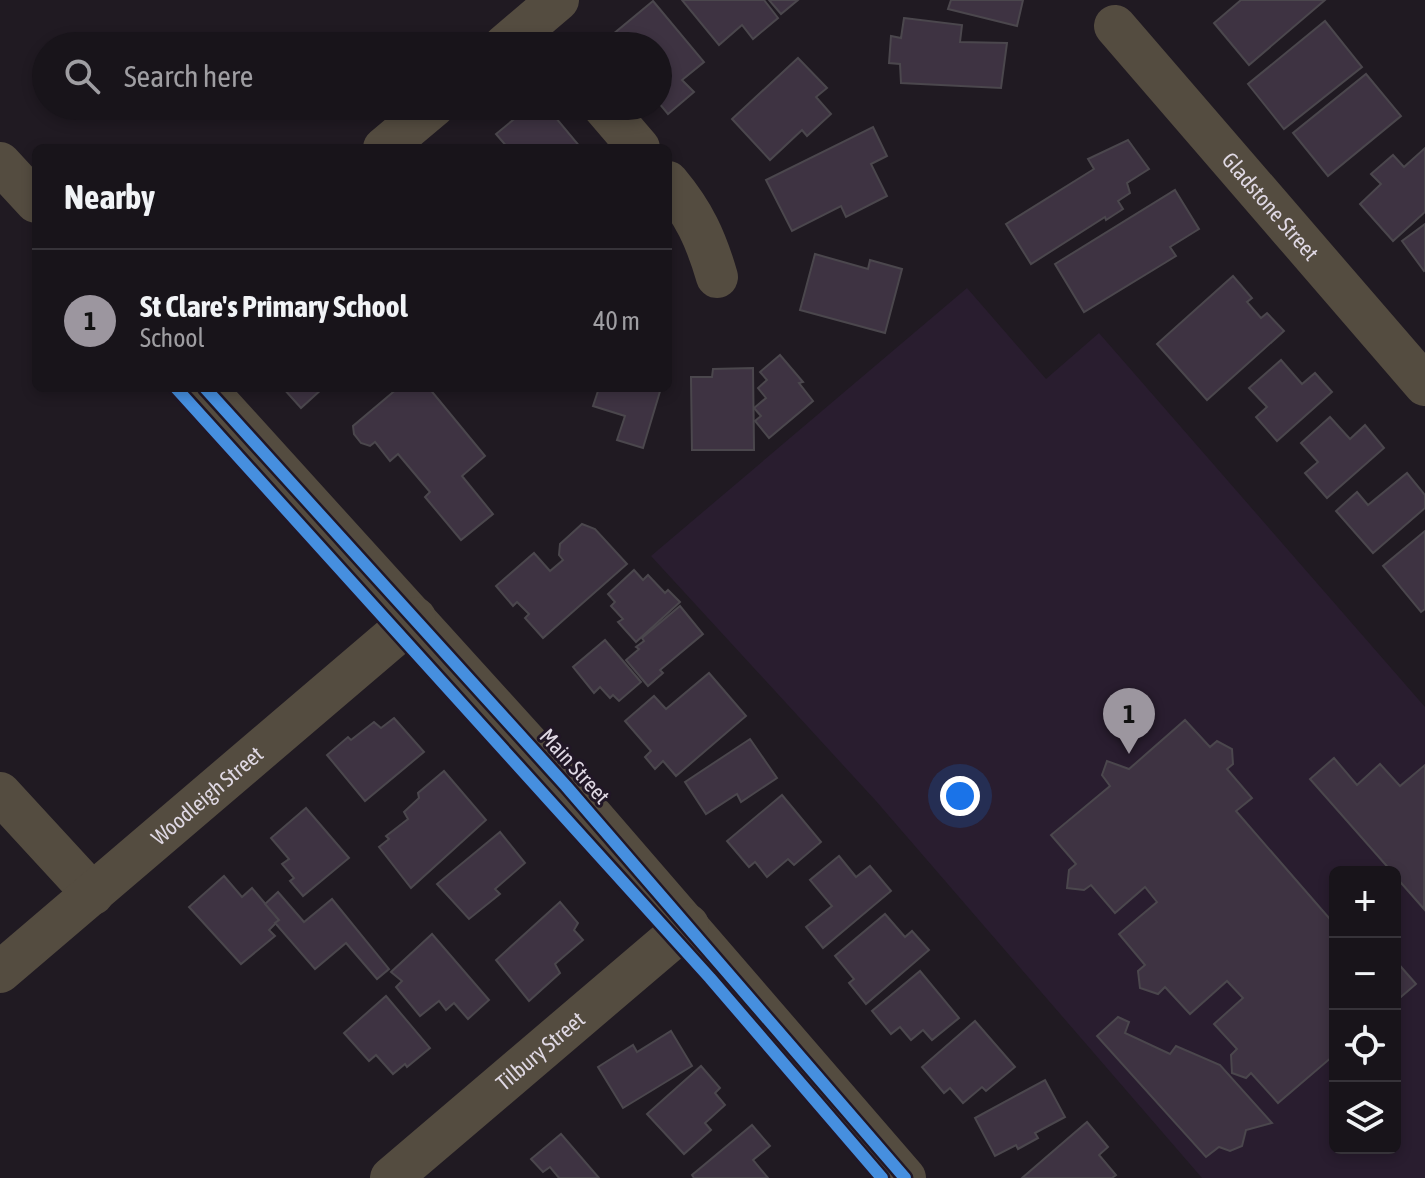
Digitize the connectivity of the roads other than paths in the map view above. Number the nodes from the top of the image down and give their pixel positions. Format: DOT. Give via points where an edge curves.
graph roads {
  1 [pos="1115,26"];
  2 [pos="417,120"];
  3 [pos="615,120"];
  4 [pos="389,144"];
  5 [pos="636,144"];
  6 [pos="0,163"];
  7 [pos="672,187"];
  8 [pos="32,198"];
  9 [pos="717,277"];
  10 [pos="1425,385"];
  11 [pos="209,392"];
  12 [pos="415,618"];
  13 [pos="0,793"];
  14 [pos="93,894"];
  15 [pos="688,925"];
  16 [pos="0,972"];
  17 [pos="391,1178"];
  18 [pos="905,1178"];
  1 -- 10 [label="street, Gladstone Street"];
  2 -- 4 [label="street"];
  3 -- 5 [label="street"];
  6 -- 8 [label="street"];
  7 -- 9 [label="street" via="706,240"];
  11 -- 12 [label="street, Main Street"];
  12 -- 14 [label="street, Woodleigh Street"];
  12 -- 15 [label="street, Main Street"];
  13 -- 14 [label="street"];
  14 -- 16 [label="street, Woodleigh Street"];
  15 -- 17 [label="street, Tilbury Street"];
  15 -- 18 [label="street, Main Street"];
}
